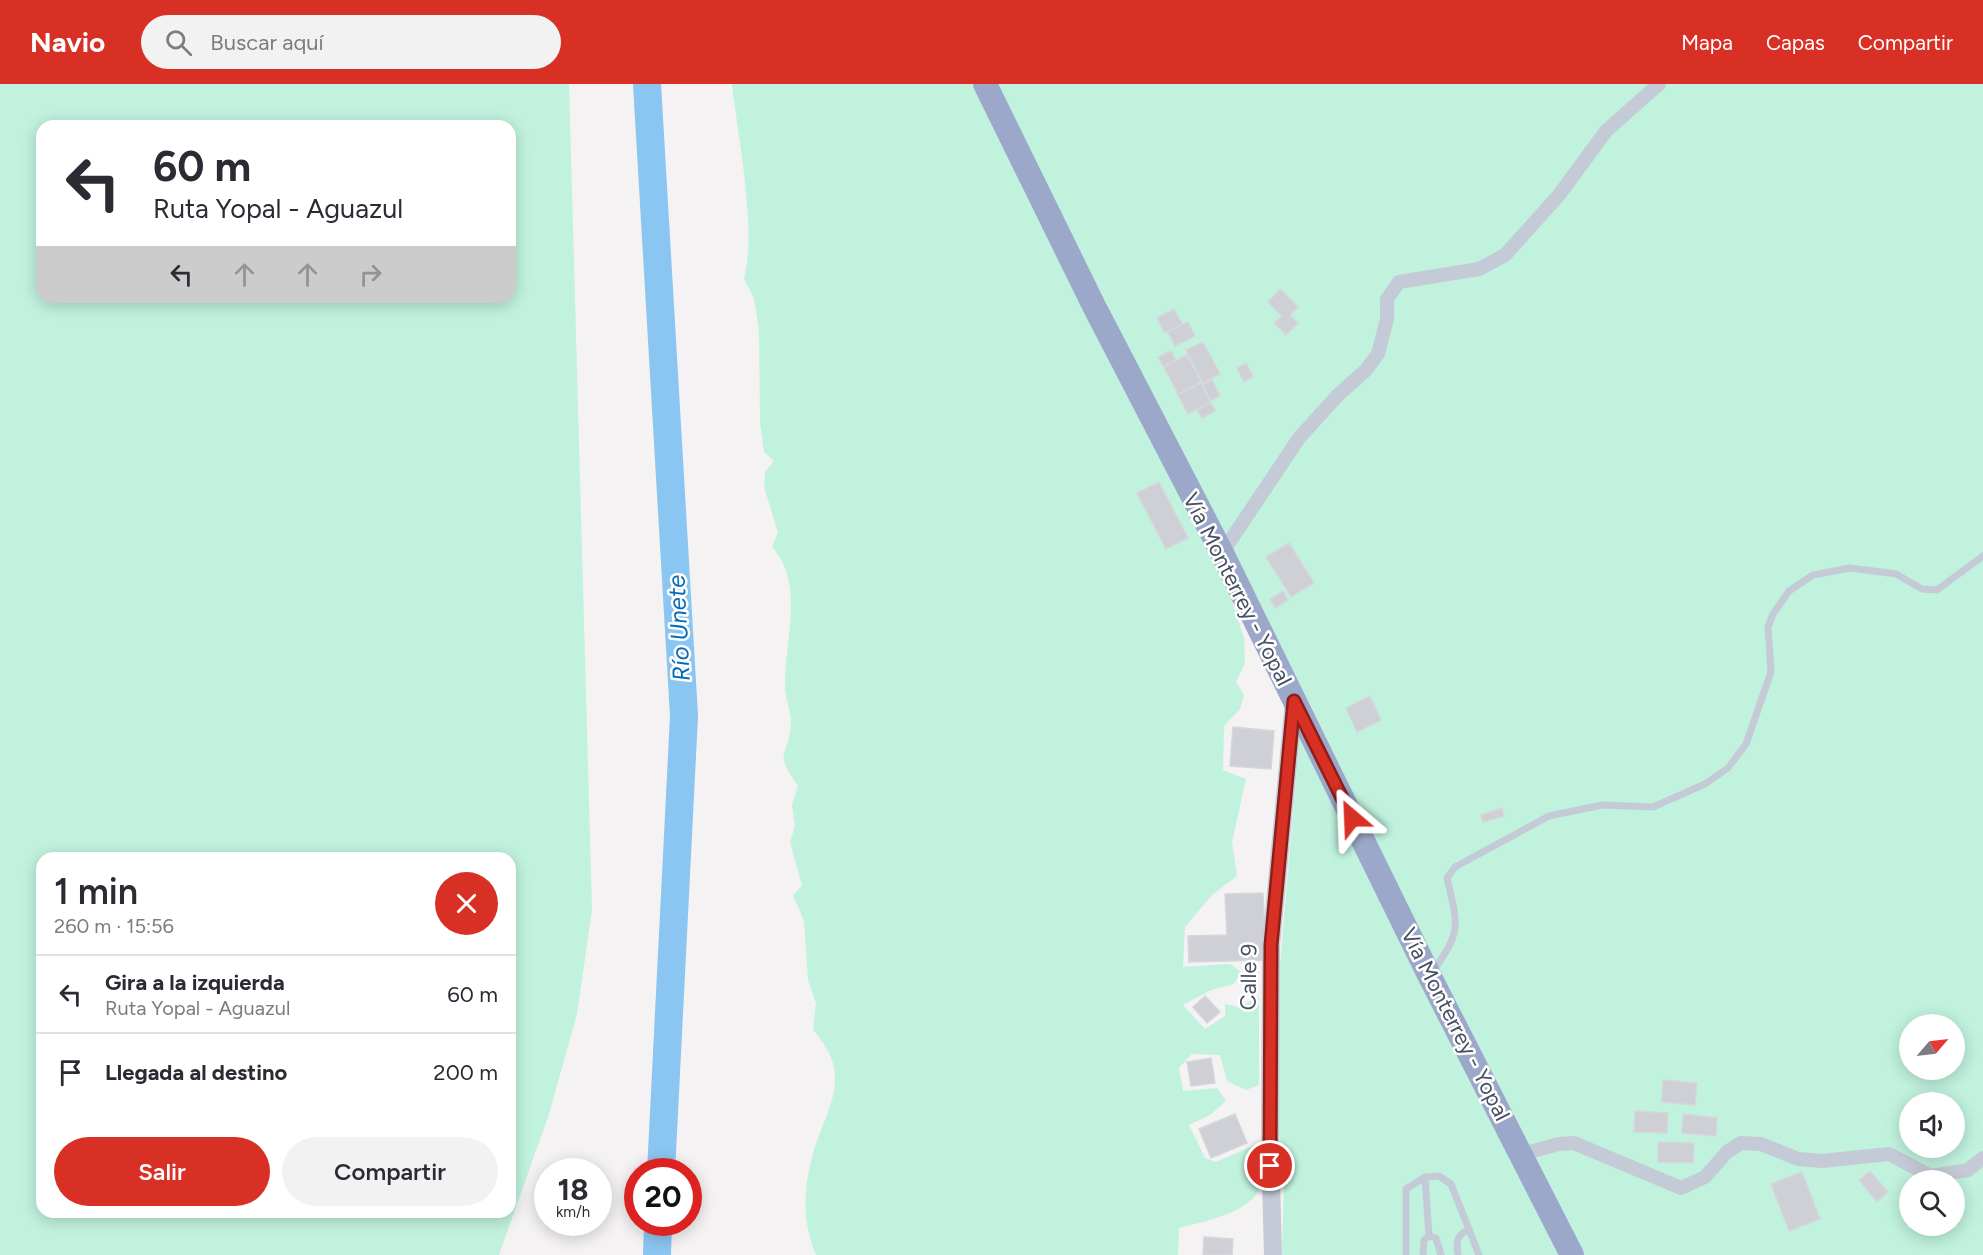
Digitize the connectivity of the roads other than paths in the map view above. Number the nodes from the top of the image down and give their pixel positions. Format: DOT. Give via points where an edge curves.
graph roads {
  1 [pos="985,84"];
  2 [pos="1659,84"];
  3 [pos="1222,553"];
  4 [pos="1983,556"];
  5 [pos="1294,701"];
  6 [pos="1429,975"];
  7 [pos="1522,1154"];
  8 [pos="1983,1158"];
  9 [pos="1425,1177"];
  10 [pos="1469,1229"];
  11 [pos="1429,1236"];
  12 [pos="1273,1255"];
  13 [pos="1407,1255"];
  14 [pos="1423,1255"];
  15 [pos="1441,1255"];
  16 [pos="1458,1255"];
  17 [pos="1479,1255"];
  18 [pos="1572,1255"];
  1 -- 3 [label="highway, Vía Monterrey - Yopal"];
  2 -- 3 [label="street" via="1606,130 1560,195 1504,255 1479,269 1399,282 1387,299 1387,319 1378,354 1299,438"];
  3 -- 5 [label="highway, Vía Monterrey - Yopal"];
  4 -- 6 [label="lane" via="1937,590 1922,589 1896,574 1850,568 1813,575 1789,591 1768,627 1771,672 1750,734 1728,768 1705,784 1653,807 1602,805 1549,816 1455,867 1447,878 1457,919 1455,933 1451,947"];
  5 -- 6 [label="lane"];
  5 -- 12 [label="lane" via="1271,945"];
  6 -- 7 [label="lane"];
  7 -- 8 [label="street" via="1574,1143 1680,1188 1705,1177 1727,1152 1742,1143 1761,1144 1798,1159 1822,1161 1889,1154 1931,1176 1968,1170"];
  7 -- 18 [label="lane"];
  9 -- 10 [label="lane" via="1439,1176 1451,1184"];
  9 -- 11 [label="lane"];
  9 -- 13 [label="lane" via="1406,1189 1404,1196"];
  10 -- 16 [label="lane" via="1456,1240"];
  10 -- 17 [label="lane"];
  11 -- 14 [label="lane" via="1424,1240"];
  11 -- 15 [label="lane" via="1436,1238"];
}
